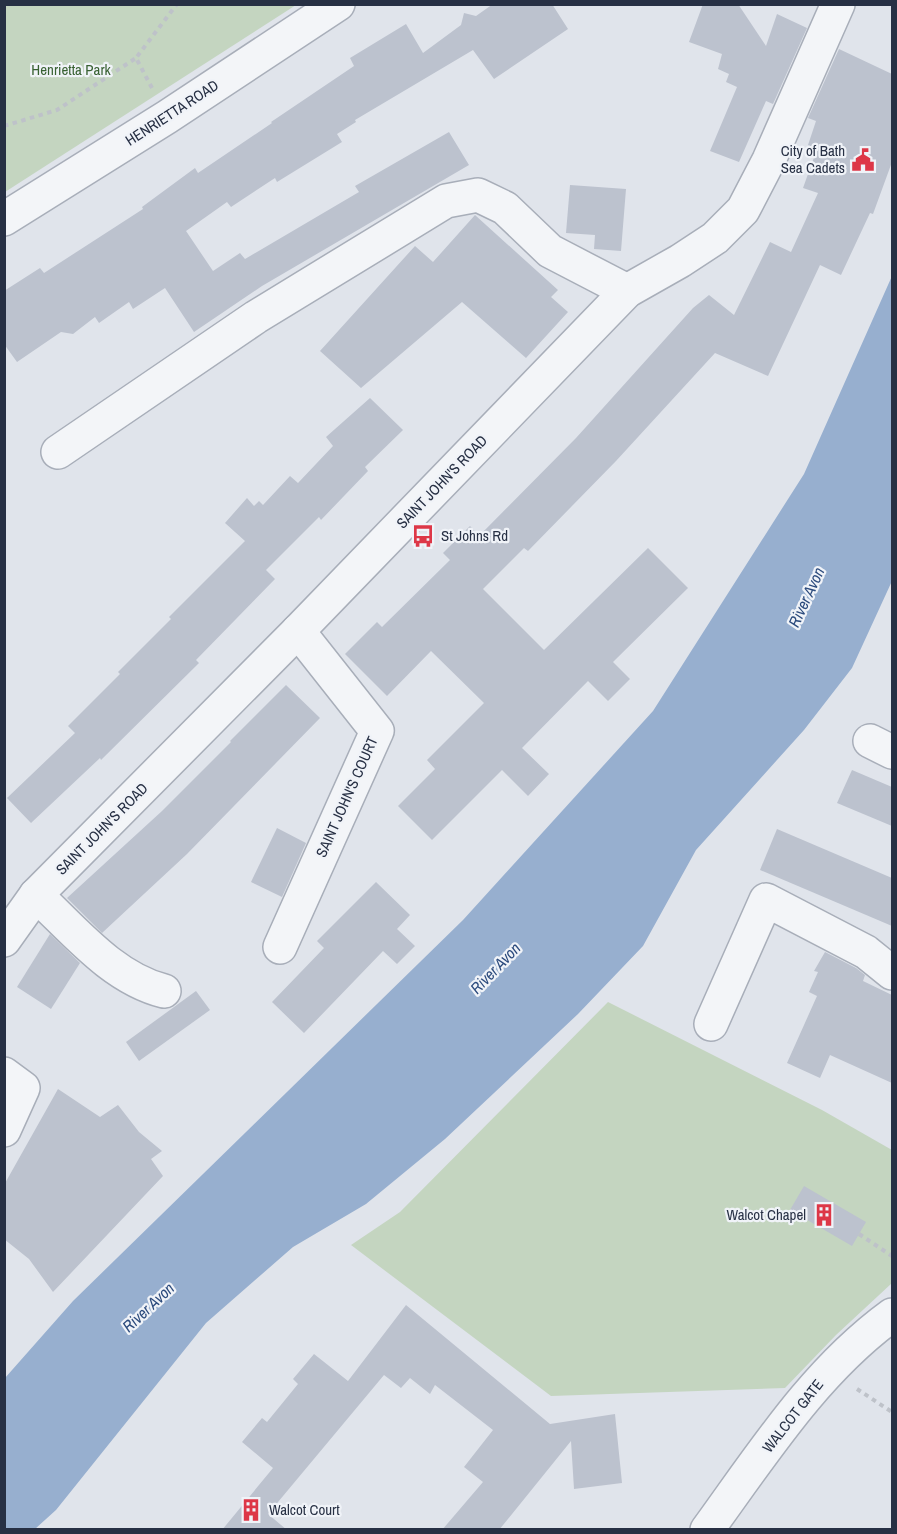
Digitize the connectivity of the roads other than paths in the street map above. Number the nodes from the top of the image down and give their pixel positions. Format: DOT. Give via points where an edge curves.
graph roads {
  1 [pos="338,4"];
  2 [pos="838,4"];
  3 [pos="4,219"];
  4 [pos="627,291"];
  5 [pos="58,452"];
  6 [pos="298,631"];
  7 [pos="36,895"];
  8 [pos="4,940"];
  9 [pos="280,947"];
  10 [pos="892,973"];
  11 [pos="164,991"];
  12 [pos="711,1024"];
  13 [pos="4,1074"];
  14 [pos="4,1130"];
  15 [pos="892,1315"];
  16 [pos="707,1530"];
  1 -- 3 [label="street, HENRIETTA ROAD" via="168,117"];
  2 -- 4 [label="street, SAINT JOHN'S ROAD" via="743,210 715,238"];
  4 -- 5 [label="street" via="550,251 505,208 478,195 446,201 256,316"];
  4 -- 6 [label="street, SAINT JOHN'S ROAD"];
  6 -- 7 [label="street, SAINT JOHN'S ROAD"];
  6 -- 9 [label="street, SAINT JOHN'S COURT" via="377,731"];
  7 -- 8 [label="street, SAINT JOHN'S ROAD"];
  7 -- 11 [label="street" via="120,971"];
  10 -- 12 [label="street" via="866,952 766,900"];
  13 -- 14 [label="street" via="23,1088"];
  15 -- 16 [label="street, WALCOT GATE" via="828,1370"];
}
